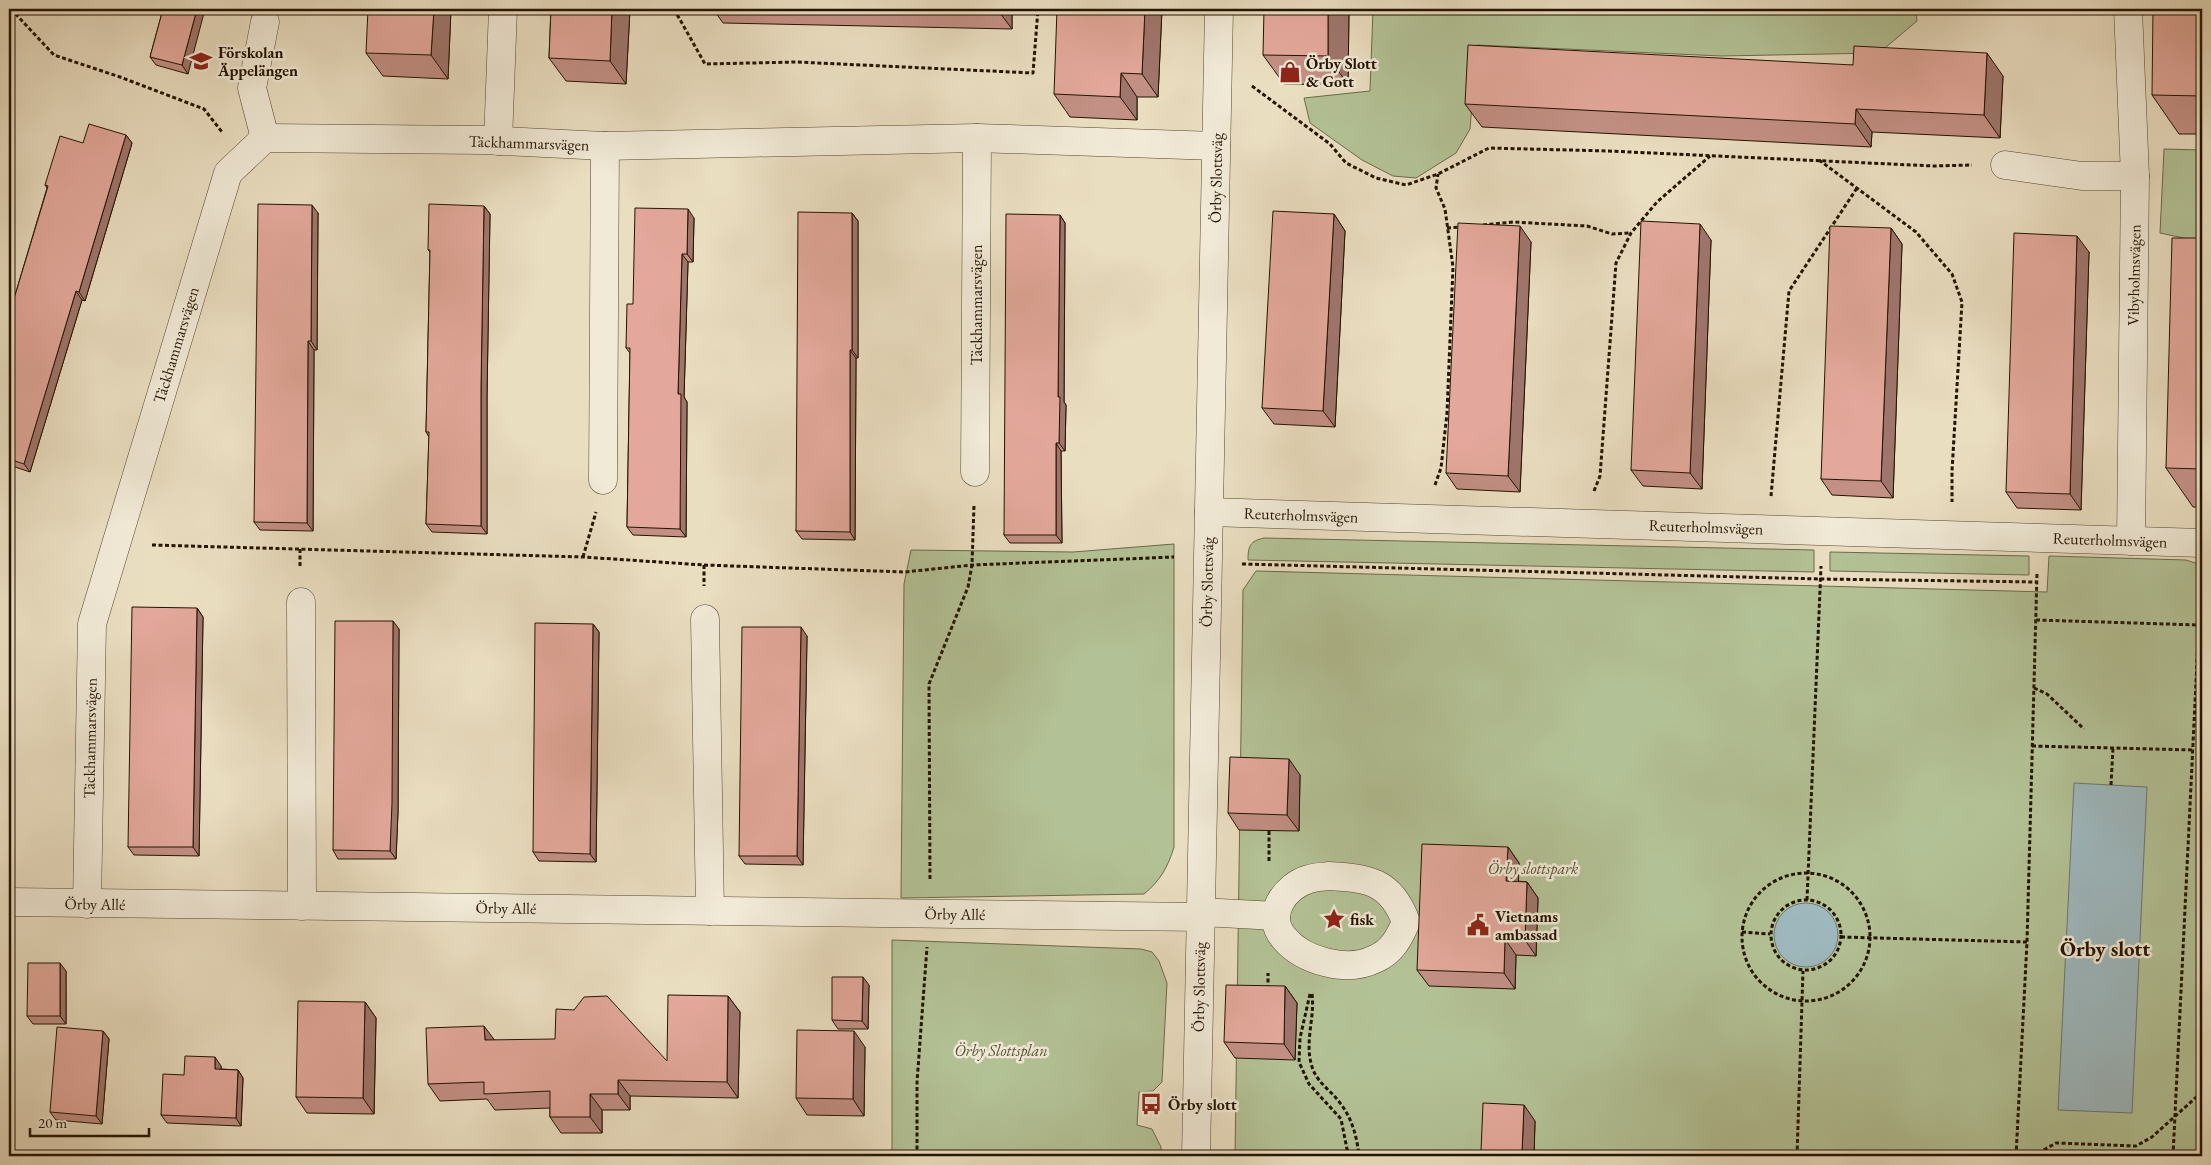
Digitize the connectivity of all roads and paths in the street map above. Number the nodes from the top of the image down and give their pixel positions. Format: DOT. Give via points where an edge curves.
graph roads {
  1 [pos="11,9"];
  2 [pos="503,9"];
  3 [pos="674,9"];
  4 [pos="1038,9"];
  5 [pos="1219,9"];
  6 [pos="2128,9"];
  7 [pos="266,22"];
  8 [pos="1291,114"];
  9 [pos="265,138"];
  10 [pos="977,138"];
  11 [pos="498,141"];
  12 [pos="605,146"];
  13 [pos="1216,146"];
  14 [pos="1710,155"];
  15 [pos="243,159"];
  16 [pos="1818,160"];
  17 [pos="2005,165"];
  18 [pos="1438,174"];
  19 [pos="2135,176"];
  20 [pos="1857,188"];
  21 [pos="1475,225"];
  22 [pos="1466,226"];
  23 [pos="1447,228"];
  24 [pos="1631,233"];
  25 [pos="975,472"];
  26 [pos="603,480"];
  27 [pos="1209,512"];
  28 [pos="1422,519"];
  29 [pos="1582,523"];
  30 [pos="1768,529"];
  31 [pos="1822,531"];
  32 [pos="1952,535"];
  33 [pos="2038,538"];
  34 [pos="2131,541"];
  35 [pos="2202,543"];
  36 [pos="116,544"];
  37 [pos="583,557"];
  38 [pos="972,565"];
  39 [pos="1208,565"];
  40 [pos="1820,579"];
  41 [pos="2036,582"];
  42 [pos="301,602"];
  43 [pos="705,619"];
  44 [pos="2036,620"];
  45 [pos="2199,625"];
  46 [pos="2034,688"];
  47 [pos="2084,729"];
  48 [pos="2032,746"];
  49 [pos="2113,748"];
  50 [pos="2194,750"];
  51 [pos="2111,785"];
  52 [pos="1808,872"];
  53 [pos="1807,900"];
  54 [pos="9,902"];
  55 [pos="87,904"];
  56 [pos="302,906"];
  57 [pos="710,911"];
  58 [pos="930,914"];
  59 [pos="1201,915"];
  60 [pos="1276,916"];
  61 [pos="1742,932"];
  62 [pos="1770,934"];
  63 [pos="1841,937"];
  64 [pos="1870,938"];
  65 [pos="2027,942"];
  66 [pos="1803,971"];
  67 [pos="1803,1002"];
  68 [pos="2202,1092"];
  69 [pos="2175,1117"];
  70 [pos="917,1156"];
  71 [pos="1196,1156"];
  72 [pos="1352,1156"];
  73 [pos="1359,1156"];
  74 [pos="1797,1156"];
  75 [pos="1981,1156"];
  76 [pos="2016,1156"];
  77 [pos="2173,1156"];
  1 -- 15 [label="path" via="54,55 204,109"];
  2 -- 11 [label="street"];
  3 -- 4 [label="path" via="705,64 797,62 1033,72"];
  5 -- 13 [label="street, Örby Slottsväg"];
  6 -- 19 [label="street, Vibyholmsvägen"];
  7 -- 9 [label="street" via="252,88"];
  8 -- 18 [label="path" via="1330,144 1346,163 1376,178 1406,186"];
  9 -- 11 [label="street, Täckhammarsvägen"];
  9 -- 15 [label="street, Täckhammarsvägen"];
  10 -- 12 [label="street, Täckhammarsvägen"];
  10 -- 13 [label="street, Täckhammarsvägen"];
  10 -- 25 [label="street, Täckhammarsvägen"];
  11 -- 12 [label="street, Täckhammarsvägen"];
  12 -- 26 [label="street, Täckhammarsvägen"];
  13 -- 27 [label="street, Örby Slottsväg"];
  14 -- 16 [label="path"];
  14 -- 18 [label="path" via="1488,148"];
  14 -- 24 [label="path" via="1657,202"];
  15 -- 36 [label="street, Täckhammarsvägen" via="228,173"];
  16 -- 17 [label="path" via="1934,166"];
  16 -- 20 [label="path"];
  17 -- 19 [label="street" via="2082,176"];
  18 -- 23 [label="path" via="1436,188 1445,209"];
  19 -- 34 [label="street, Vibyholmsvägen"];
  20 -- 30 [label="path" via="1789,291"];
  20 -- 32 [label="path" via="1916,232 1952,274 1962,302 1952,471"];
  21 -- 24 [label="path" via="1513,222 1587,226 1612,234"];
  22 -- 23 [label="path"];
  23 -- 28 [label="path" via="1453,267 1447,413 1441,468"];
  24 -- 29 [label="path" via="1616,263 1600,476"];
  25 -- 38 [label="path"];
  26 -- 37 [label="path"];
  27 -- 28 [label="street, Reuterholmsvägen"];
  27 -- 39 [label="street, Örby Slottsväg"];
  28 -- 29 [label="street, Reuterholmsvägen"];
  29 -- 30 [label="street, Reuterholmsvägen"];
  30 -- 31 [label="street, Reuterholmsvägen"];
  31 -- 32 [label="street, Reuterholmsvägen"];
  31 -- 40 [label="path"];
  32 -- 33 [label="street, Reuterholmsvägen"];
  33 -- 34 [label="street, Reuterholmsvägen"];
  33 -- 41 [label="path"];
  34 -- 35 [label="street, Reuterholmsvägen"];
  35 -- 45 [label="path"];
  36 -- 37 [label="path"];
  36 -- 55 [label="street, Täckhammarsvägen" via="92,624"];
  37 -- 38 [label="path" via="905,572"];
  38 -- 39 [label="path" via="1170,556"];
  38 -- 58 [label="path" via="968,587 929,684"];
  39 -- 40 [label="path"];
  39 -- 59 [label="street, Örby Slottsväg"];
  40 -- 41 [label="path"];
  40 -- 52 [label="path"];
  41 -- 44 [label="path"];
  42 -- 56 [label="street"];
  43 -- 57 [label="street"];
  44 -- 45 [label="path"];
  44 -- 46 [label="path"];
  45 -- 50 [label="path"];
  46 -- 47 [label="path" via="2047,694"];
  46 -- 48 [label="path"];
  48 -- 49 [label="path"];
  48 -- 65 [label="path"];
  49 -- 50 [label="path"];
  49 -- 51 [label="path"];
  50 -- 69 [label="path"];
  52 -- 53 [label="path"];
  52 -- 61 [label="path" via="1784,876 1765,886 1749,904"];
  52 -- 64 [label="path" via="1825,875 1844,885 1859,900 1866,914"];
  53 -- 62 [label="path" via="1796,901 1782,910"];
  53 -- 63 [label="path" via="1827,907 1840,926"];
  54 -- 55 [label="street, Örby Allé"];
  55 -- 56 [label="street, Örby Allé"];
  56 -- 57 [label="street, Örby Allé"];
  57 -- 58 [label="street, Örby Allé"];
  58 -- 59 [label="street, Örby Allé"];
  58 -- 70 [label="path" via="917,1082"];
  59 -- 60 [label="street, Örby Allé"];
  59 -- 71 [label="street, Örby Slottsväg"];
  61 -- 62 [label="path"];
  61 -- 67 [label="path" via="1742,952 1753,976 1770,991"];
  62 -- 66 [label="path" via="1776,955 1793,968"];
  63 -- 64 [label="path"];
  63 -- 66 [label="path" via="1833,958 1815,970"];
  64 -- 65 [label="path"];
  64 -- 67 [label="path" via="1865,962 1849,985 1819,1001"];
  65 -- 76 [label="path"];
  66 -- 67 [label="path"];
  67 -- 74 [label="path"];
  68 -- 69 [label="path"];
  69 -- 76 [label="path" via="2136,1146 2056,1142 2033,1156"];
  69 -- 77 [label="path"];
  72 -- 73 [label="path" via="1348,1154 1341,1119 1309,1084 1299,1062 1300,1038 1311,988 1313,998 1308,1037 1311,1063 1315,1076 1340,1102 1350,1120"];
  75 -- 76 [label="path" via="1996,1153"];
}
